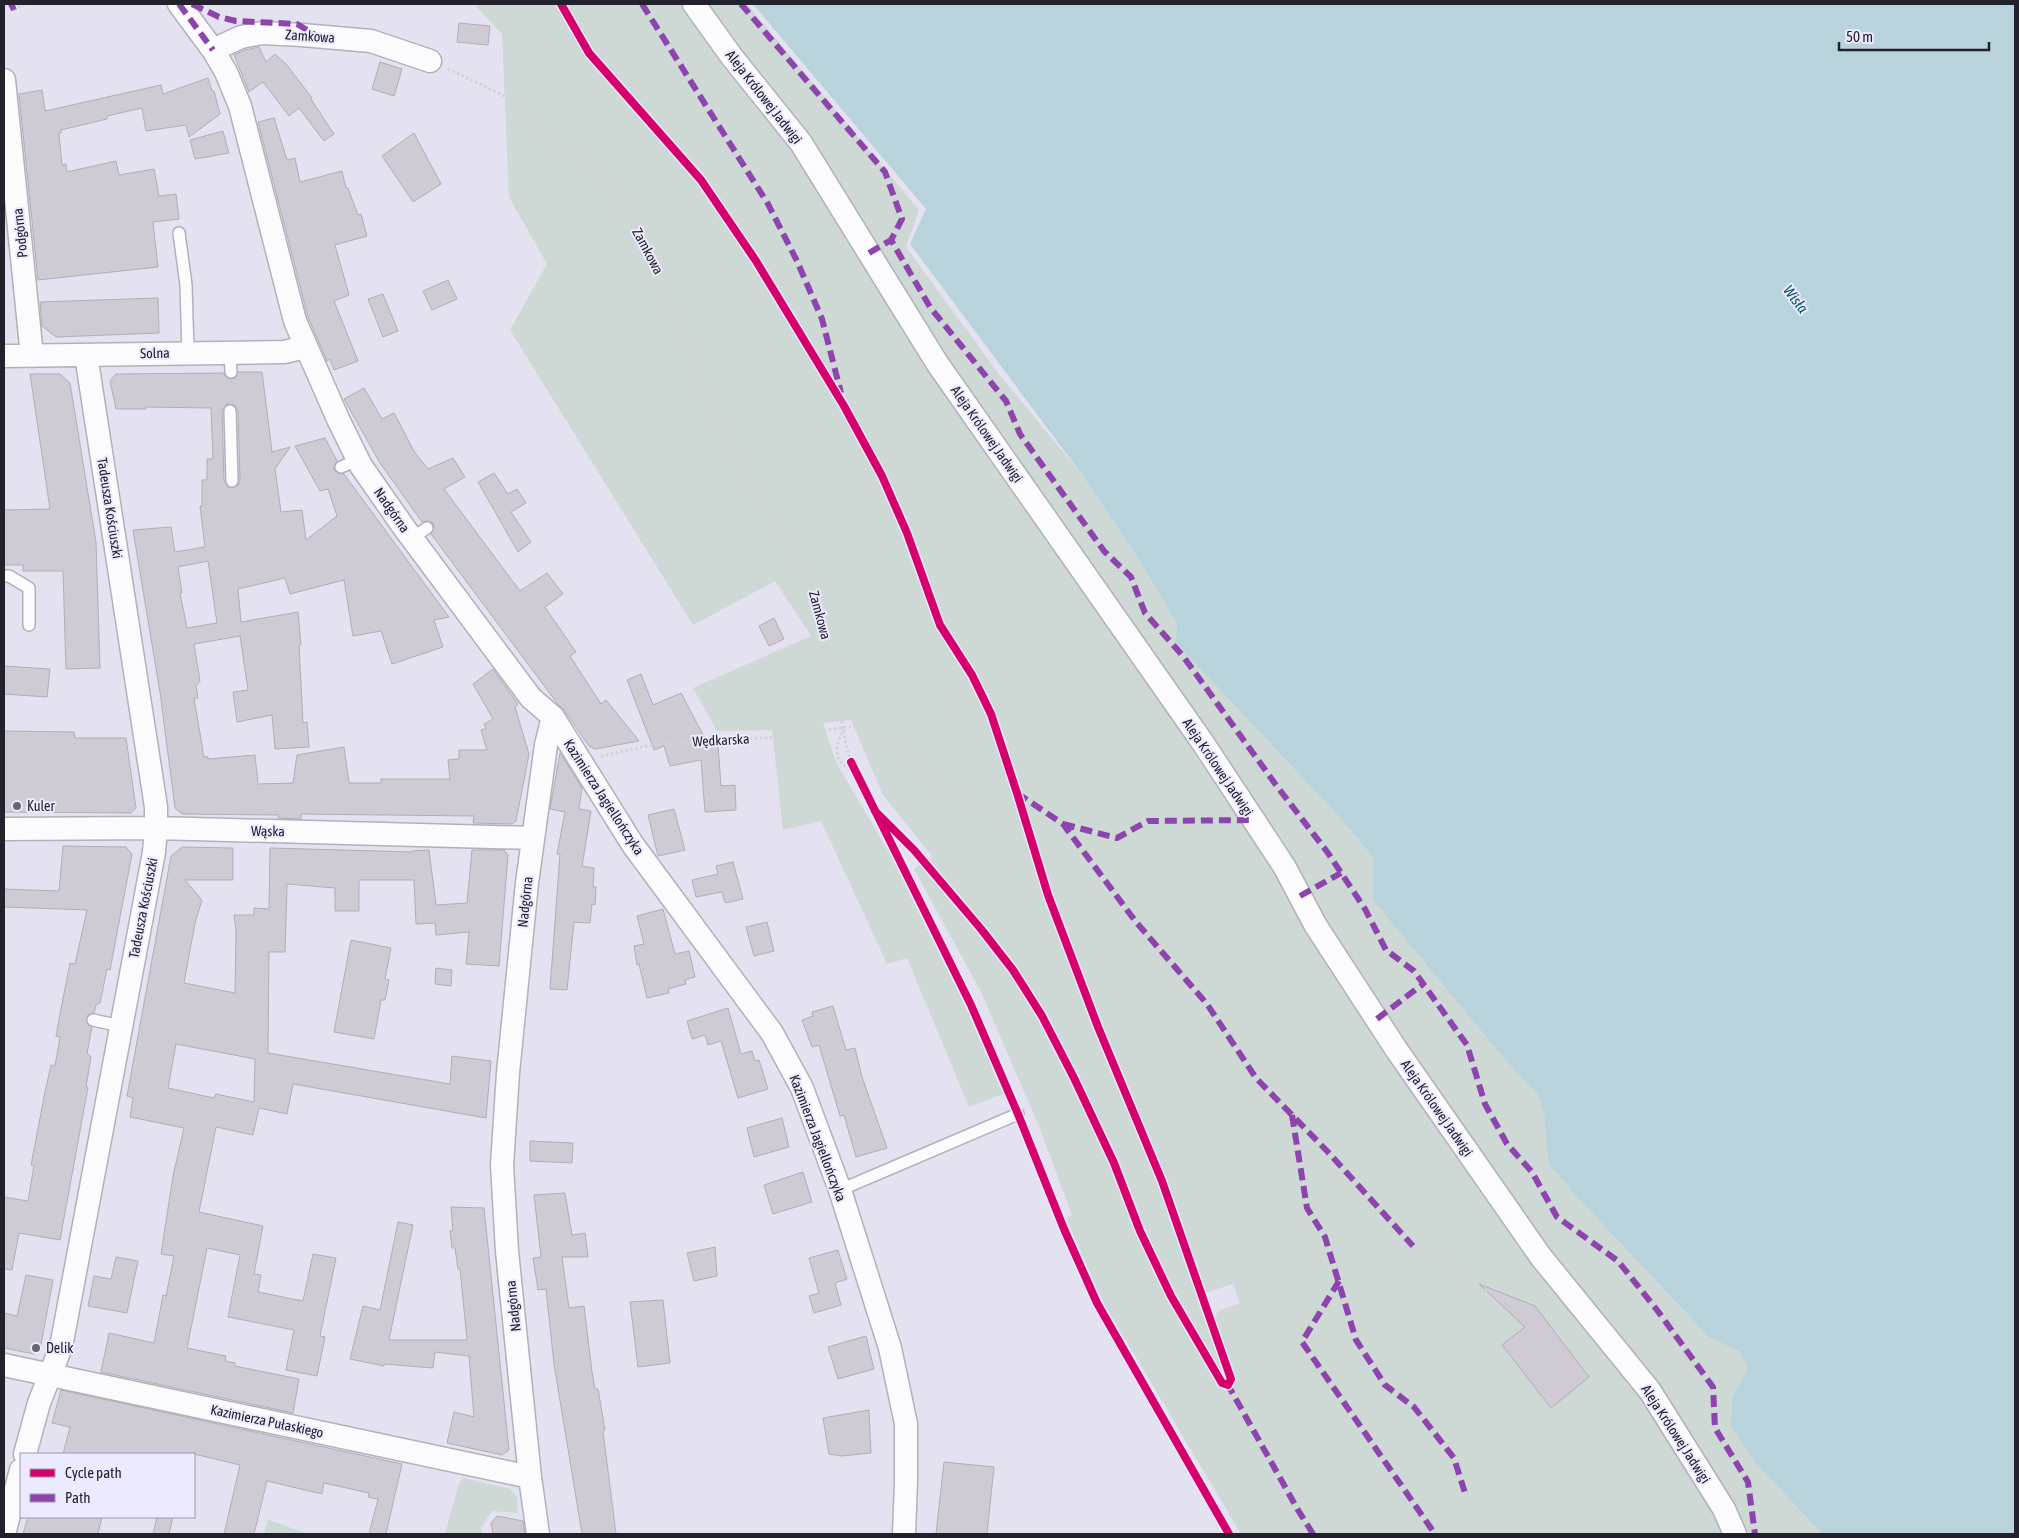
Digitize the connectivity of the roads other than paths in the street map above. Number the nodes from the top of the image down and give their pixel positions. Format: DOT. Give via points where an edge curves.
graph roads {
  1 [pos="179,4"];
  2 [pos="694,4"];
  3 [pos="213,50"];
  4 [pos="430,61"];
  5 [pos="4,80"];
  6 [pos="179,233"];
  7 [pos="306,347"];
  8 [pos="188,352"];
  9 [pos="86,355"];
  10 [pos="4,356"];
  11 [pos="32,356"];
  12 [pos="230,410"];
  13 [pos="232,481"];
  14 [pos="4,576"];
  15 [pos="30,626"];
  16 [pos="556,714"];
  17 [pos="156,828"];
  18 [pos="4,829"];
  19 [pos="532,838"];
  20 [pos="93,1020"];
  21 [pos="121,1026"];
  22 [pos="1018,1114"];
  23 [pos="840,1190"];
  24 [pos="4,1365"];
  25 [pos="50,1375"];
  26 [pos="26,1453"];
  27 [pos="20,1474"];
  28 [pos="530,1477"];
  29 [pos="4,1534"];
  30 [pos="538,1534"];
  31 [pos="904,1534"];
  32 [pos="1735,1534"];
  1 -- 3 [label="street"];
  2 -- 32 [label="street, Aleja Królowej Jadwigi" via="801,142 937,363 1208,751 1284,866 1316,926 1402,1057 1541,1257 1650,1391 1724,1509"];
  3 -- 4 [label="street, Zamkowa" via="241,37 262,33 302,34 372,41"];
  3 -- 7 [label="street" via="240,106 294,321"];
  5 -- 11 [label="street, Podgórna"];
  6 -- 8 [label="lane" via="186,285"];
  7 -- 8 [label="street, Solna" via="230,362"];
  7 -- 16 [label="street, Nadgórna" via="350,464 420,533 531,698"];
  8 -- 9 [label="street, Solna"];
  9 -- 11 [label="street, Solna"];
  9 -- 17 [label="street, Tadeusza Kościuszki" via="156,807"];
  10 -- 11 [label="street, Solna"];
  12 -- 13 [label="lane"];
  14 -- 15 [label="lane" via="29,588"];
  16 -- 19 [label="street, Nadgórna" via="546,745"];
  16 -- 23 [label="street, Kazimierza Jagiellończyka" via="633,845 772,1033 802,1088"];
  17 -- 18 [label="street, Wąska"];
  17 -- 19 [label="street, Wąska"];
  17 -- 21 [label="street, Tadeusza Kościuszki"];
  19 -- 28 [label="street, Nadgórna" via="502,1164 507,1252"];
  20 -- 21 [label="lane"];
  21 -- 25 [label="street, Tadeusza Kościuszki" via="61,1347"];
  22 -- 23 [label="lane"];
  23 -- 31 [label="street, Kazimierza Jagiellończyka" via="890,1348 906,1424"];
  24 -- 25 [label="street, Kazimierza Pułaskiego"];
  25 -- 26 [label="street, Tadeusza Kościuszki"];
  25 -- 28 [label="street, Kazimierza Pułaskiego"];
  27 -- 29 [label="street"];
  28 -- 30 [label="street, Nadgórna"];
}
